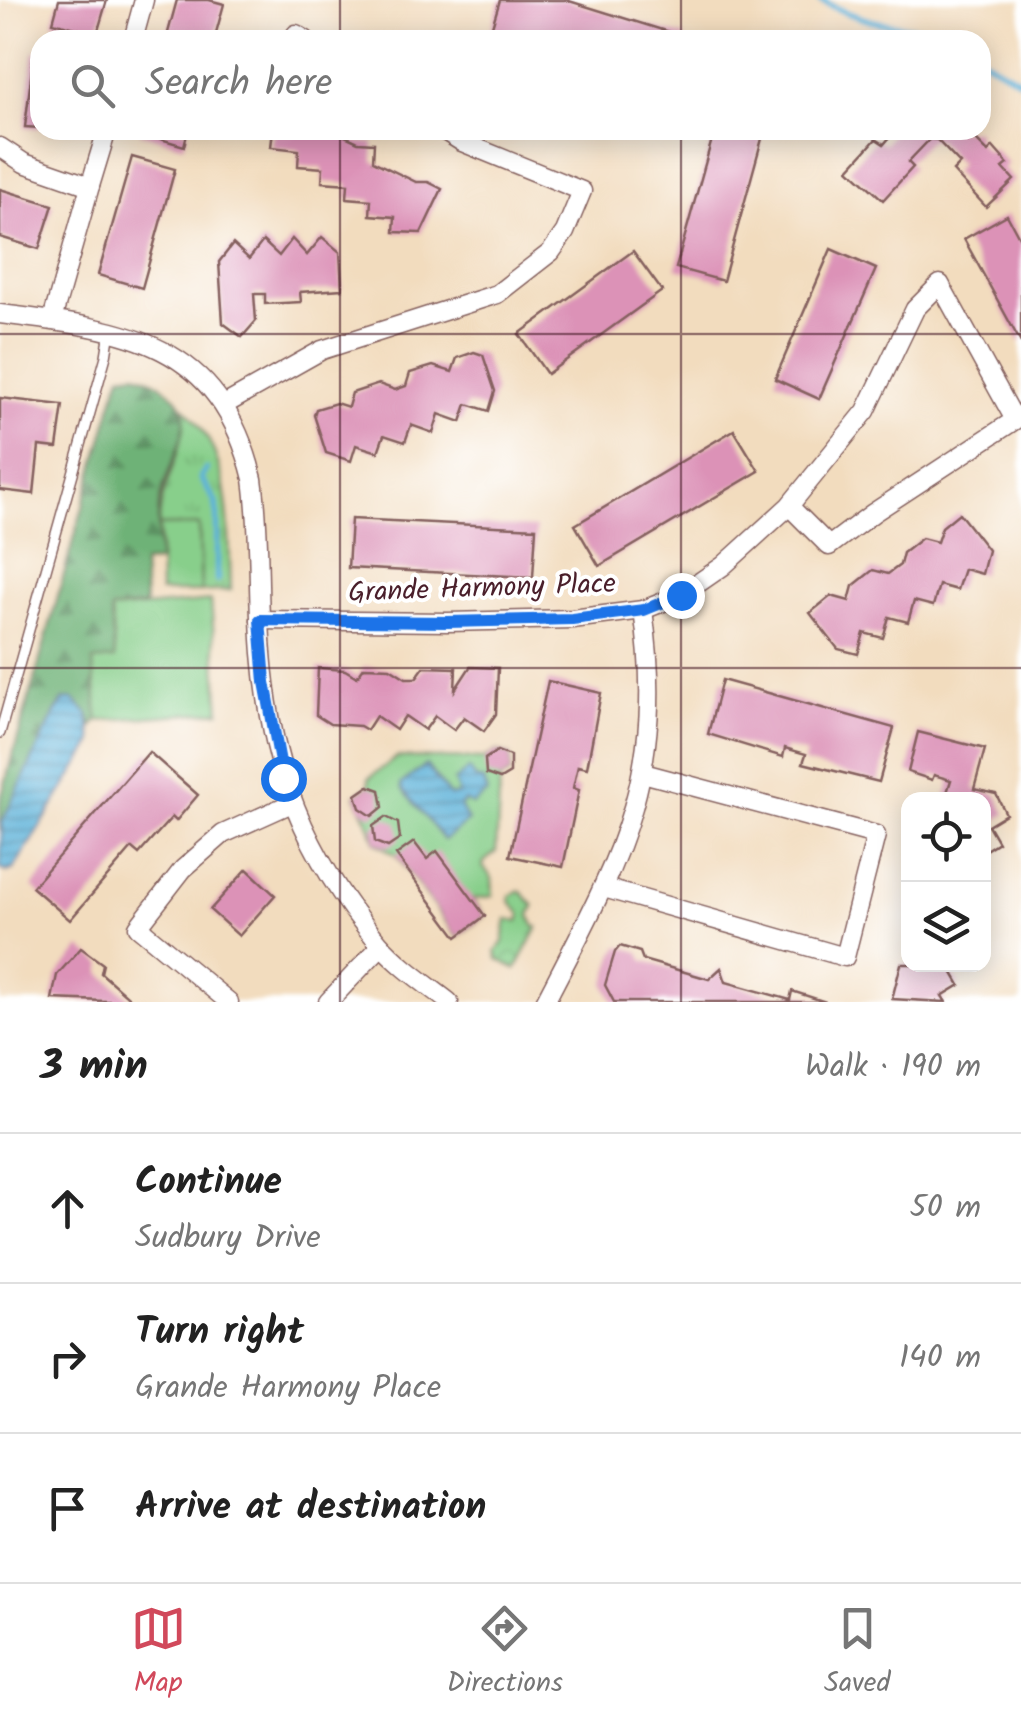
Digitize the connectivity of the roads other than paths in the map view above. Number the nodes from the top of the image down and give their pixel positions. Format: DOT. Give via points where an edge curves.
graph roads {
  1 [pos="144,0"];
  2 [pos="135,30"];
  3 [pos="103,140"];
  4 [pos="459,140"];
  5 [pos="0,147"];
  6 [pos="90,186"];
  7 [pos="0,314"];
  8 [pos="52,320"];
  9 [pos="110,331"];
  10 [pos="224,404"];
  11 [pos="790,506"];
  12 [pos="644,610"];
  13 [pos="260,620"];
  14 [pos="0,733"];
  15 [pos="643,773"];
  16 [pos="292,803"];
  17 [pos="604,888"];
  18 [pos="381,946"];
  19 [pos="228,1002"];
  20 [pos="328,1002"];
  21 [pos="449,1002"];
  22 [pos="545,1002"];
  1 -- 2 [label="street"];
  3 -- 6 [label="street"];
  4 -- 10 [label="street" via="582,191 551,252 497,294 322,350"];
  5 -- 6 [label="street" via="24,163"];
  6 -- 8 [label="street"];
  7 -- 8 [label="street"];
  8 -- 9 [label="street"];
  9 -- 10 [label="street" via="160,348"];
  9 -- 14 [label="lane"];
  10 -- 13 [label="street" via="253,479"];
  11 -- 11 [label="street, Grande Harmony Place" via="866,411 914,309 940,284 1015,420 829,546"];
  11 -- 12 [label="street, Grande Harmony Place" via="723,566"];
  12 -- 13 [label="street, Grande Harmony Place" via="572,619"];
  12 -- 15 [label="street" via="652,690"];
  13 -- 16 [label="street" via="274,739"];
  15 -- 17 [label="street"];
  15 -- 17 [label="street" via="876,835 846,957"];
  16 -- 18 [label="street" via="331,878"];
  16 -- 19 [label="street" via="224,834 183,869 138,927"];
  17 -- 22 [label="street"];
  18 -- 20 [label="street"];
  18 -- 21 [label="street"];
}
